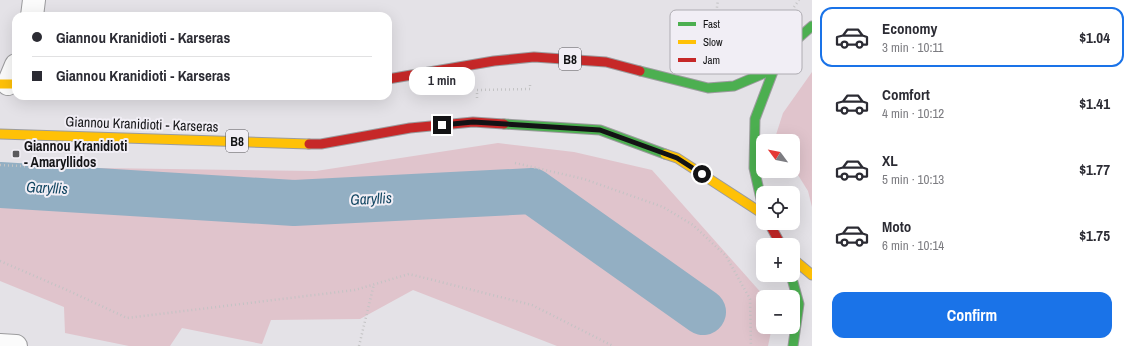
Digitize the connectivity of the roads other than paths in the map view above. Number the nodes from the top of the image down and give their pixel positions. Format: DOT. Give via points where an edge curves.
graph roads {
  1 [pos="34,0"];
  2 [pos="32,12"];
  3 [pos="812,26"];
  4 [pos="802,35"];
  5 [pos="762,74"];
  6 [pos="772,74"];
  7 [pos="392,78"];
  8 [pos="0,134"];
  9 [pos="758,186"];
  10 [pos="756,209"];
  11 [pos="800,265"];
  12 [pos="812,275"];
  13 [pos="793,282"];
  14 [pos="0,345"];
  15 [pos="16,346"];
  16 [pos="793,346"];
  1 -- 2 [label="street"];
  3 -- 4 [label="main road"];
  5 -- 7 [label="main road, B8" via="734,86 708,88 606,62 534,57"];
  6 -- 9 [label="main road" via="755,119 754,168"];
  8 -- 10 [label="main road, Giannou Kranidioti - Karseras / B8" via="321,144 410,128 473,122 600,130 677,158"];
  11 -- 12 [label="main road"];
  13 -- 16 [label="main road" via="799,304"];
  14 -- 15 [label="street"];
}
